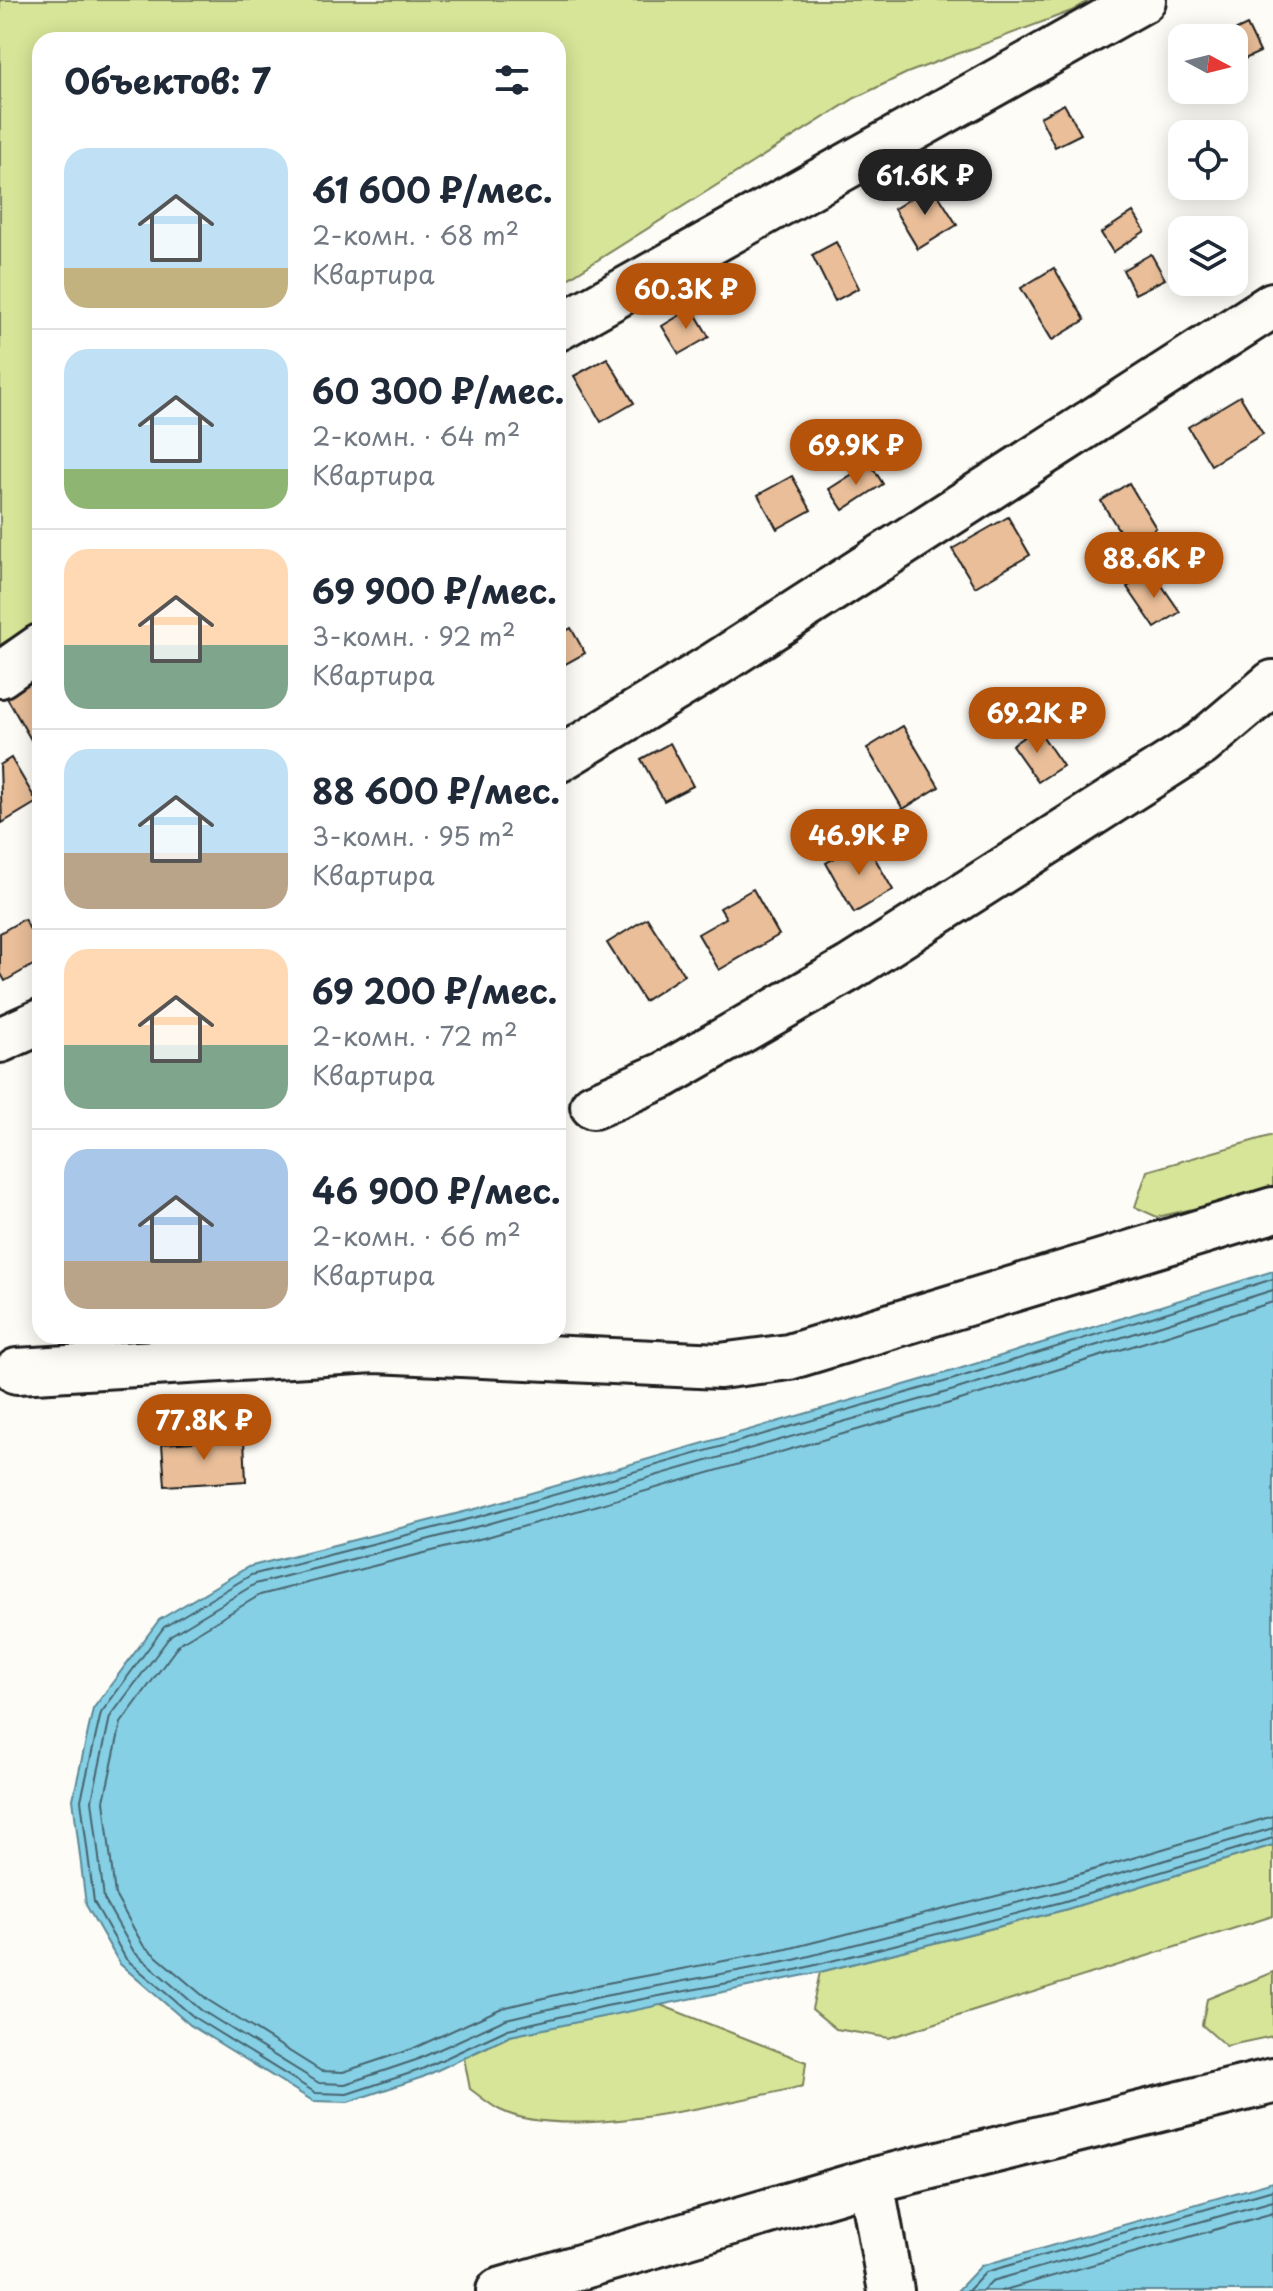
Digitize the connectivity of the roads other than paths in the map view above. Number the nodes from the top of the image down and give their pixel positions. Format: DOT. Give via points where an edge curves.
graph roads {
  1 [pos="1143,0"];
  2 [pos="1273,305"];
  3 [pos="566,324"];
  4 [pos="32,653"];
  5 [pos="0,675"];
  6 [pos="1273,683"];
  7 [pos="566,755"];
  8 [pos="32,1026"];
  9 [pos="0,1040"];
  10 [pos="593,1106"];
  11 [pos="1273,1210"];
  12 [pos="17,1371"];
  13 [pos="1273,2081"];
  14 [pos="871,2181"];
  15 [pos="499,2291"];
  16 [pos="891,2291"];
  1 -- 3 [label="street"];
  2 -- 7 [label="street"];
  4 -- 5 [label="street"];
  6 -- 10 [label="street" via="1201,744 850,968 664,1075"];
  8 -- 9 [label="street"];
  11 -- 12 [label="street" via="789,1357 720,1366 375,1350"];
  13 -- 14 [label="street"];
  14 -- 15 [label="street"];
  14 -- 16 [label="street"];
}
